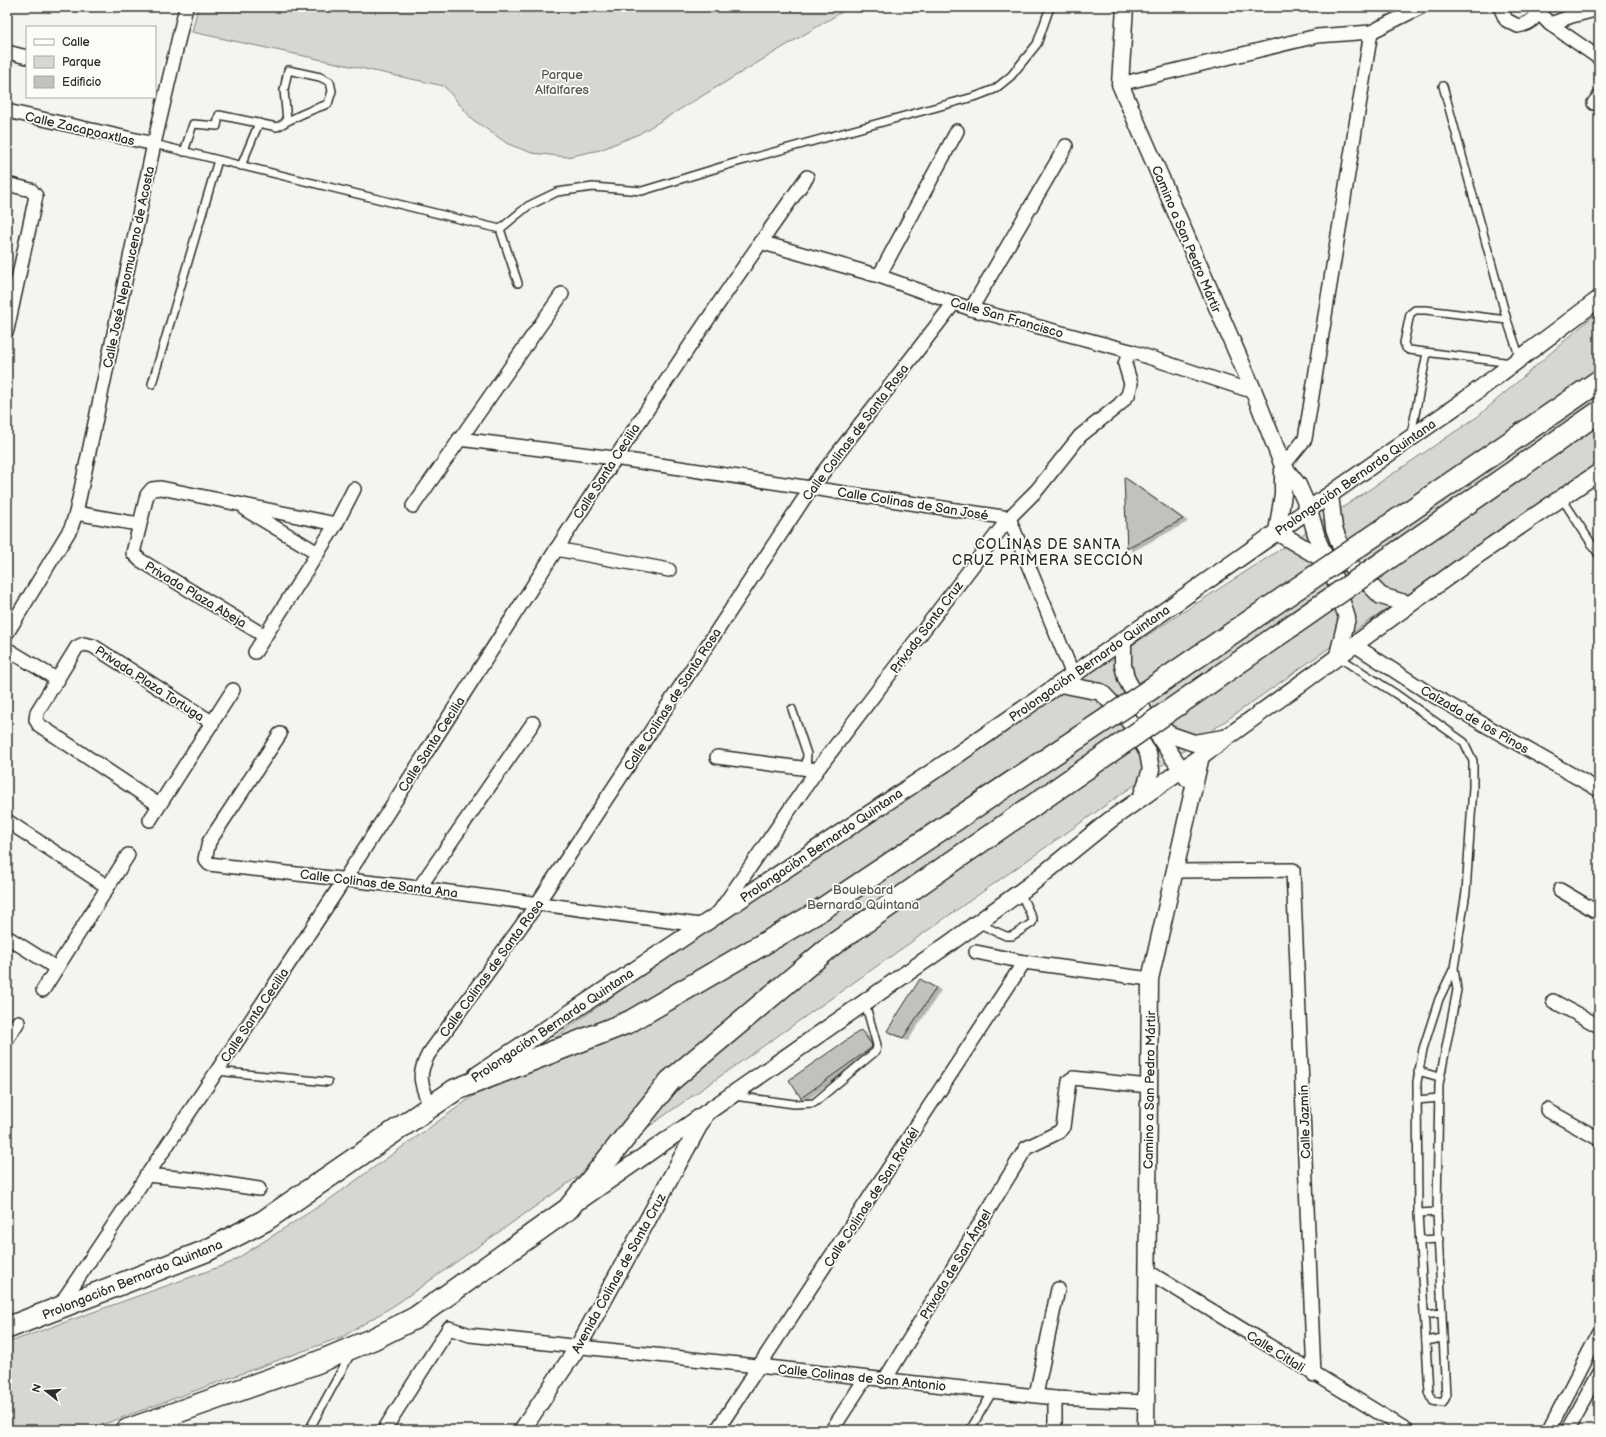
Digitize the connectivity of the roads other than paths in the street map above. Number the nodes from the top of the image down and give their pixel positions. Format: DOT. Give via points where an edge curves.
graph roads {
  1 [pos="186,7"];
  2 [pos="1050,7"];
  3 [pos="1126,7"];
  4 [pos="1421,7"];
  5 [pos="1500,7"];
  6 [pos="1538,9"];
  7 [pos="1599,9"];
  8 [pos="1550,24"];
  9 [pos="1370,32"];
  10 [pos="7,52"];
  11 [pos="26,57"];
  12 [pos="1599,58"];
  13 [pos="1120,84"];
  14 [pos="1442,86"];
  15 [pos="161,87"];
  16 [pos="7,111"];
  17 [pos="287,121"];
  18 [pos="259,123"];
  19 [pos="957,131"];
  20 [pos="154,144"];
  21 [pos="1066,146"];
  22 [pos="184,152"];
  23 [pos="218,160"];
  24 [pos="241,166"];
  25 [pos="807,177"];
  26 [pos="7,184"];
  27 [pos="500,229"];
  28 [pos="760,242"];
  29 [pos="879,276"];
  30 [pos="518,283"];
  31 [pos="562,294"];
  32 [pos="1599,299"];
  33 [pos="954,303"];
  34 [pos="971,309"];
  35 [pos="1507,320"];
  36 [pos="7,330"];
  37 [pos="1130,351"];
  38 [pos="1427,353"];
  39 [pos="1517,361"];
  40 [pos="1599,381"];
  41 [pos="152,384"];
  42 [pos="1254,392"];
  43 [pos="1599,412"];
  44 [pos="1410,437"];
  45 [pos="459,439"];
  46 [pos="614,458"];
  47 [pos="1283,466"];
  48 [pos="1599,472"];
  49 [pos="811,488"];
  50 [pos="354,489"];
  51 [pos="1330,495"];
  52 [pos="1562,497"];
  53 [pos="238,505"];
  54 [pos="413,506"];
  55 [pos="1309,510"];
  56 [pos="76,512"];
  57 [pos="1009,518"];
  58 [pos="138,524"];
  59 [pos="336,524"];
  60 [pos="1277,532"];
  61 [pos="556,549"];
  62 [pos="318,553"];
  63 [pos="1599,555"];
  64 [pos="1326,561"];
  65 [pos="669,570"];
  66 [pos="1408,604"];
  67 [pos="7,634"];
  68 [pos="265,636"];
  69 [pos="1123,640"];
  70 [pos="1353,644"];
  71 [pos="7,649"];
  72 [pos="255,652"];
  73 [pos="1338,656"];
  74 [pos="1073,675"];
  75 [pos="58,680"];
  76 [pos="1060,684"];
  77 [pos="233,690"];
  78 [pos="792,709"];
  79 [pos="1148,720"];
  80 [pos="213,723"];
  81 [pos="533,723"];
  82 [pos="280,734"];
  83 [pos="1226,738"];
  84 [pos="1201,756"];
  85 [pos="717,757"];
  86 [pos="812,769"];
  87 [pos="1182,770"];
  88 [pos="1194,787"];
  89 [pos="1599,790"];
  90 [pos="1141,798"];
  91 [pos="159,805"];
  92 [pos="150,820"];
  93 [pos="7,821"];
  94 [pos="128,855"];
  95 [pos="1175,871"];
  96 [pos="345,878"];
  97 [pos="108,887"];
  98 [pos="420,888"];
  99 [pos="1560,890"];
  100 [pos="1020,892"];
  101 [pos="537,904"];
  102 [pos="1599,913"];
  103 [pos="717,915"];
  104 [pos="977,923"];
  105 [pos="700,925"];
  106 [pos="7,937"];
  107 [pos="976,952"];
  108 [pos="1024,962"];
  109 [pos="56,968"];
  110 [pos="1454,968"];
  111 [pos="1150,979"];
  112 [pos="43,990"];
  113 [pos="1553,1001"];
  114 [pos="865,1003"];
  115 [pos="18,1022"];
  116 [pos="1599,1026"];
  117 [pos="7,1039"];
  118 [pos="216,1071"];
  119 [pos="1418,1071"];
  120 [pos="1439,1077"];
  121 [pos="328,1082"];
  122 [pos="1148,1086"];
  123 [pos="455,1090"];
  124 [pos="730,1095"];
  125 [pos="1438,1098"];
  126 [pos="1417,1100"];
  127 [pos="430,1107"];
  128 [pos="1547,1110"];
  129 [pos="707,1112"];
  130 [pos="1599,1139"];
  131 [pos="146,1175"];
  132 [pos="258,1190"];
  133 [pos="568,1209"];
  134 [pos="1437,1212"];
  135 [pos="1418,1213"];
  136 [pos="1439,1238"];
  137 [pos="1420,1240"];
  138 [pos="1147,1271"];
  139 [pos="1058,1289"];
  140 [pos="56,1311"];
  141 [pos="1442,1314"];
  142 [pos="1424,1315"];
  143 [pos="7,1328"];
  144 [pos="1599,1333"];
  145 [pos="1443,1338"];
  146 [pos="1426,1341"];
  147 [pos="578,1346"];
  148 [pos="354,1347"];
  149 [pos="1586,1358"];
  150 [pos="1599,1365"];
  151 [pos="760,1366"];
  152 [pos="1599,1374"];
  153 [pos="1314,1375"];
  154 [pos="865,1379"];
  155 [pos="884,1381"];
  156 [pos="993,1391"];
  157 [pos="1036,1395"];
  158 [pos="1055,1398"];
  159 [pos="1146,1402"];
  160 [pos="127,1430"];
  161 [pos="309,1430"];
  162 [pos="384,1430"];
  163 [pos="522,1430"];
  164 [pos="717,1430"];
  165 [pos="832,1430"];
  166 [pos="970,1430"];
  167 [pos="1055,1430"];
  168 [pos="1146,1430"];
  169 [pos="1407,1430"];
  170 [pos="1549,1430"];
  171 [pos="1568,1430"];
  1 -- 15 [label="street, Calle José Nepomuceno de Acosta"];
  2 -- 27 [label="lane" via="1036,44 1011,76 995,89 642,191 593,188 557,192 528,206"];
  3 -- 13 [label="street, Camino a San Pedro Mártir"];
  4 -- 9 [label="street"];
  5 -- 6 [label="street" via="1506,20 1518,26 1530,22"];
  6 -- 8 [label="street"];
  7 -- 8 [label="street"];
  8 -- 12 [label="street"];
  9 -- 13 [label="street" via="1317,36"];
  9 -- 47 [label="street" via="1305,439"];
  10 -- 11 [label="street"];
  13 -- 42 [label="street, Camino a San Pedro Mártir"];
  14 -- 35 [label="lane"];
  15 -- 20 [label="street, Calle José Nepomuceno de Acosta"];
  16 -- 20 [label="street, Calle Zacapoaxtlas"];
  17 -- 17 [label="lane" via="298,114 328,104 332,91 330,82 320,77 288,70 284,90"];
  17 -- 18 [label="lane" via="277,127"];
  18 -- 22 [label="lane" via="219,115 217,126 193,124"];
  18 -- 24 [label="lane"];
  19 -- 29 [label="street"];
  20 -- 22 [label="lane"];
  20 -- 56 [label="street, Calle José Nepomuceno de Acosta"];
  21 -- 34 [label="street"];
  22 -- 23 [label="lane"];
  23 -- 24 [label="lane"];
  23 -- 41 [label="lane"];
  24 -- 27 [label="lane"];
  25 -- 28 [label="street, Calle Santa Cecilia"];
  26 -- 36 [label="street" via="31,190 36,196"];
  27 -- 30 [label="lane"];
  28 -- 29 [label="street, Calle San Francisco"];
  28 -- 46 [label="street, Calle Santa Cecilia"];
  29 -- 33 [label="street, Calle San Francisco"];
  31 -- 45 [label="street"];
  32 -- 39 [label="street, Prolongación Bernardo Quintana"];
  33 -- 34 [label="street, Calle San Francisco"];
  33 -- 49 [label="street, Calle Colinas de Santa Rosa"];
  34 -- 37 [label="street, Calle San Francisco"];
  35 -- 38 [label="lane" via="1415,310 1408,318 1404,342 1406,348"];
  35 -- 39 [label="lane"];
  37 -- 42 [label="street, Calle San Francisco"];
  37 -- 57 [label="street, Privada Santa Cruz" via="1125,364 1131,384 1128,395 1080,436 1037,490"];
  38 -- 39 [label="lane"];
  38 -- 44 [label="lane"];
  39 -- 44 [label="street, Prolongación Bernardo Quintana"];
  40 -- 123 [label="main road, bridge" via="1132,701 813,915 629,1022"];
  42 -- 47 [label="street, Camino a San Pedro Mártir"];
  43 -- 133 [label="main road, bridge" via="831,946 670,1081"];
  44 -- 51 [label="street, Prolongación Bernardo Quintana"];
  45 -- 46 [label="street, Calle Colinas de San José"];
  45 -- 54 [label="street"];
  46 -- 49 [label="street, Calle Colinas de San José"];
  46 -- 61 [label="street, Calle Santa Cecilia"];
  47 -- 55 [label="street, Camino a San Pedro Mártir" via="1298,486"];
  47 -- 60 [label="street, Camino a San Pedro Mártir" via="1283,494"];
  48 -- 52 [label="street"];
  49 -- 57 [label="street, Calle Colinas de San José"];
  49 -- 101 [label="street, Calle Colinas de Santa Rosa"];
  50 -- 59 [label="street"];
  51 -- 55 [label="street, Prolongación Bernardo Quintana"];
  51 -- 66 [label="street" via="1334,528 1344,556 1351,566 1381,596"];
  52 -- 63 [label="lane"];
  52 -- 66 [label="street"];
  53 -- 58 [label="street, Privada Plaza Abeja" via="161,488 152,489 147,495"];
  53 -- 59 [label="street, Privada Plaza Abeja"];
  53 -- 62 [label="street, Privada Plaza Abeja"];
  55 -- 60 [label="street, Prolongación Bernardo Quintana"];
  55 -- 64 [label="street, Camino a San Pedro Mártir"];
  56 -- 58 [label="street"];
  56 -- 67 [label="street, Calle José Nepomuceno de Acosta" via="71,528"];
  57 -- 74 [label="street"];
  57 -- 86 [label="street, Privada Santa Cruz"];
  58 -- 68 [label="street, Privada Plaza Abeja" via="133,553 140,560"];
  59 -- 62 [label="street"];
  60 -- 64 [label="street"];
  60 -- 69 [label="street, Prolongación Bernardo Quintana"];
  61 -- 65 [label="street"];
  61 -- 96 [label="street, Calle Santa Cecilia"];
  62 -- 68 [label="street"];
  64 -- 73 [label="street, Camino a San Pedro Mártir" via="1347,618"];
  66 -- 70 [label="street"];
  68 -- 72 [label="street"];
  69 -- 74 [label="street, Prolongación Bernardo Quintana"];
  69 -- 79 [label="street" via="1126,678"];
  70 -- 73 [label="street"];
  70 -- 89 [label="street, Calzada de los Pinos" via="1426,692"];
  71 -- 75 [label="street"];
  73 -- 83 [label="street"];
  73 -- 110 [label="lane" via="1459,738 1464,742 1473,761 1474,787 1466,892"];
  74 -- 76 [label="street, Prolongación Bernardo Quintana"];
  75 -- 80 [label="street, Privada Plaza Tortuga" via="77,647 89,645"];
  75 -- 91 [label="street, Privada Plaza Tortuga" via="37,712 36,720 39,725"];
  76 -- 90 [label="street" via="1101,692 1129,721 1148,753 1151,770"];
  76 -- 103 [label="street, Prolongación Bernardo Quintana"];
  77 -- 80 [label="street, Privada Plaza Tortuga"];
  78 -- 86 [label="lane"];
  79 -- 83 [label="street" via="1171,735 1194,743"];
  79 -- 87 [label="street"];
  80 -- 91 [label="street, Privada Plaza Tortuga"];
  81 -- 98 [label="street"];
  82 -- 96 [label="street, Calle Colinas de Santa Ana" via="209,842 205,859 214,865"];
  83 -- 84 [label="street"];
  84 -- 87 [label="street"];
  84 -- 88 [label="street, Camino a San Pedro Mártir"];
  85 -- 86 [label="street"];
  86 -- 103 [label="street, Privada Santa Cruz"];
  87 -- 88 [label="street"];
  87 -- 90 [label="street"];
  88 -- 95 [label="street, Camino a San Pedro Mártir"];
  90 -- 100 [label="street"];
  91 -- 92 [label="street, Privada Plaza Tortuga"];
  93 -- 97 [label="street"];
  94 -- 97 [label="street"];
  95 -- 111 [label="street, Camino a San Pedro Mártir"];
  95 -- 153 [label="street, Calle Jazmín" via="1293,870"];
  96 -- 98 [label="street, Calle Colinas de Santa Ana"];
  96 -- 118 [label="street, Calle Santa Cecilia"];
  97 -- 109 [label="street"];
  98 -- 101 [label="street, Calle Colinas de Santa Ana"];
  99 -- 102 [label="street"];
  100 -- 104 [label="street"];
  100 -- 104 [label="lane" via="1034,920 1032,923 1012,936 1006,936"];
  101 -- 105 [label="street, Calle Colinas de Santa Ana"];
  101 -- 127 [label="street, Calle Colinas de Santa Rosa" via="428,1055 422,1067 420,1080"];
  103 -- 105 [label="street, Prolongación Bernardo Quintana"];
  104 -- 114 [label="street"];
  105 -- 123 [label="street, Prolongación Bernardo Quintana"];
  106 -- 109 [label="street"];
  107 -- 108 [label="street"];
  108 -- 111 [label="street"];
  108 -- 151 [label="street, Calle Colinas de San Rafaél"];
  109 -- 112 [label="street"];
  110 -- 119 [label="lane" via="1439,999"];
  110 -- 120 [label="lane" via="1457,990 1455,1006"];
  111 -- 122 [label="street, Camino a San Pedro Mártir"];
  113 -- 116 [label="street"];
  114 -- 124 [label="street"];
  114 -- 124 [label="lane" via="877,1045 876,1051 814,1103 794,1104"];
  115 -- 117 [label="street"];
  118 -- 121 [label="lane"];
  118 -- 131 [label="street, Calle Santa Cecilia"];
  119 -- 120 [label="lane"];
  119 -- 126 [label="lane"];
  120 -- 125 [label="lane"];
  122 -- 138 [label="street, Camino a San Pedro Mártir"];
  122 -- 155 [label="street, Privada de San Ángel" via="1072,1078 1069,1081 1062,1129 1026,1148"];
  123 -- 127 [label="main road, Prolongación Bernardo Quintana"];
  124 -- 129 [label="street"];
  125 -- 126 [label="lane"];
  125 -- 134 [label="lane"];
  126 -- 135 [label="lane"];
  127 -- 140 [label="main road, Prolongación Bernardo Quintana" via="264,1221 206,1251"];
  128 -- 130 [label="street"];
  129 -- 133 [label="street"];
  129 -- 147 [label="street, Avenida Colinas de Santa Cruz"];
  131 -- 132 [label="street" via="200,1180"];
  131 -- 140 [label="street, Calle Santa Cecilia"];
  133 -- 148 [label="main road" via="415,1318"];
  134 -- 135 [label="lane"];
  134 -- 136 [label="lane"];
  135 -- 137 [label="lane"];
  136 -- 137 [label="lane"];
  136 -- 141 [label="lane"];
  137 -- 142 [label="lane"];
  138 -- 153 [label="street, Calle Citlali"];
  138 -- 159 [label="street, Camino a San Pedro Mártir"];
  139 -- 157 [label="street"];
  140 -- 143 [label="main road, Prolongación Bernardo Quintana"];
  141 -- 142 [label="lane"];
  141 -- 145 [label="lane"];
  142 -- 146 [label="lane"];
  144 -- 149 [label="street"];
  145 -- 146 [label="lane"];
  145 -- 146 [label="lane" via="1446,1397 1443,1403 1433,1401 1429,1392"];
  147 -- 151 [label="street, Calle Colinas de San Antonio"];
  147 -- 162 [label="street, Calle Colinas de San Antonio" via="470,1335 449,1328"];
  147 -- 163 [label="street, Avenida Colinas de Santa Cruz"];
  148 -- 160 [label="main road"];
  148 -- 161 [label="lane"];
  149 -- 150 [label="street"];
  149 -- 170 [label="street"];
  151 -- 154 [label="street, Calle Colinas de San Antonio"];
  151 -- 164 [label="street, Calle Colinas de San Rafaél"];
  152 -- 171 [label="street"];
  153 -- 169 [label="street, Calle Citlali"];
  154 -- 155 [label="street, Calle Colinas de San Antonio"];
  154 -- 165 [label="street"];
  155 -- 156 [label="street, Calle Colinas de San Antonio"];
  156 -- 157 [label="street, Calle Colinas de San Antonio"];
  156 -- 166 [label="lane"];
  157 -- 158 [label="street, Calle Colinas de San Antonio"];
  158 -- 159 [label="street, Calle Colinas de San Antonio"];
  158 -- 167 [label="street"];
  159 -- 168 [label="street, Camino a San Pedro Mártir"];
}
